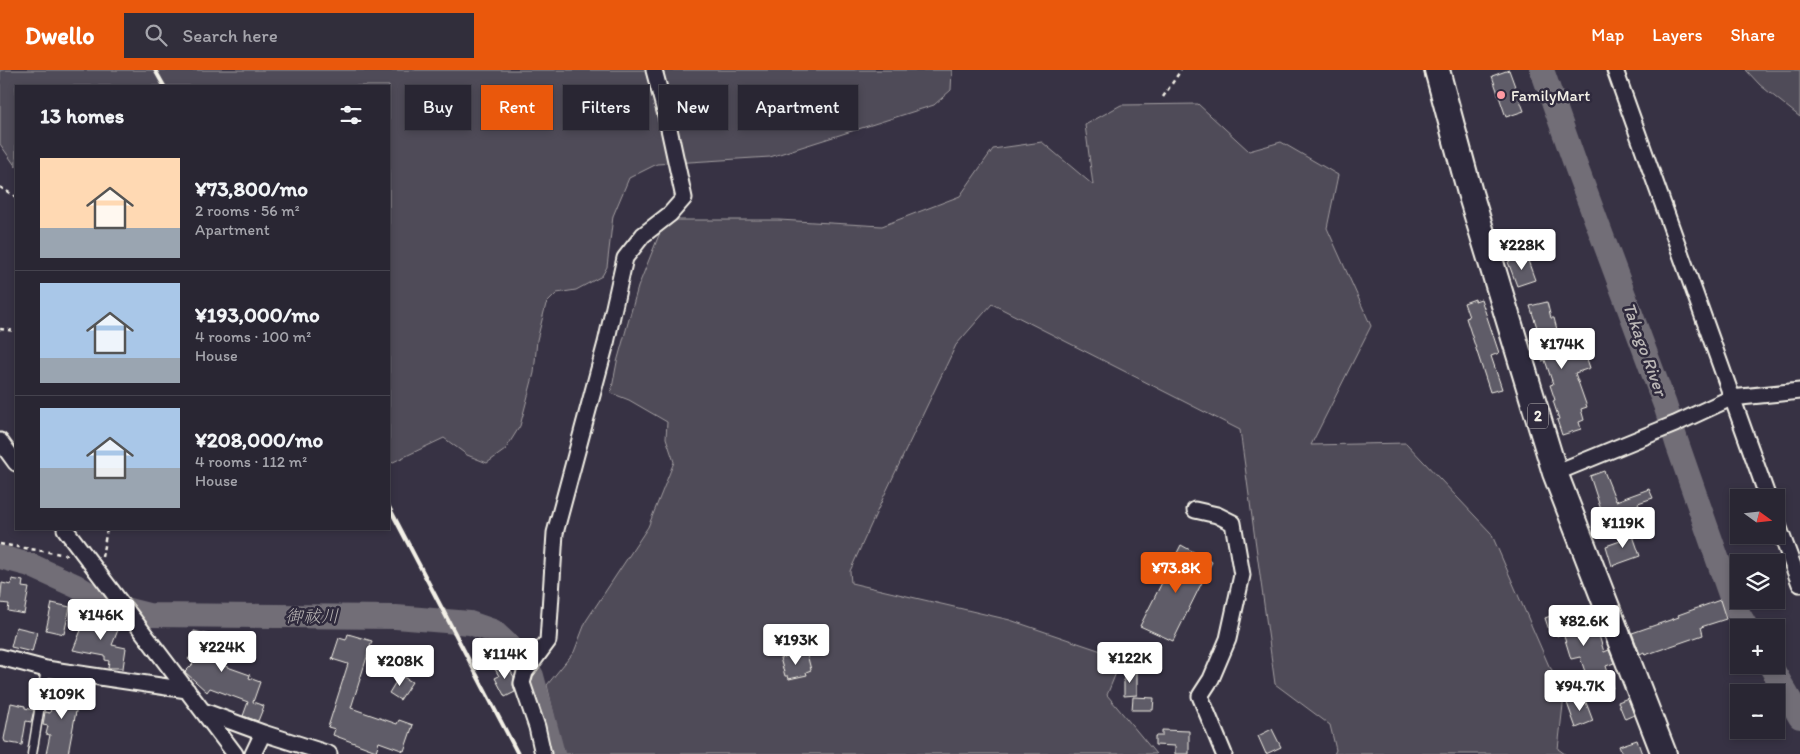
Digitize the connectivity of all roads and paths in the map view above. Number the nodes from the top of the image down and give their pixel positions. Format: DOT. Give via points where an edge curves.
graph roads {
  1 [pos="654,70"];
  2 [pos="1181,70"];
  3 [pos="1437,70"];
  4 [pos="1615,70"];
  5 [pos="1163,97"];
  6 [pos="0,187"];
  7 [pos="15,196"];
  8 [pos="0,329"];
  9 [pos="15,331"];
  10 [pos="1800,391"];
  11 [pos="1731,398"];
  12 [pos="0,441"];
  13 [pos="15,462"];
  14 [pos="1555,473"];
  15 [pos="1765,489"];
  16 [pos="1195,510"];
  17 [pos="65,530"];
  18 [pos="107,530"];
  19 [pos="0,544"];
  20 [pos="1785,544"];
  21 [pos="86,558"];
  22 [pos="99,576"];
  23 [pos="1800,584"];
  24 [pos="0,657"];
  25 [pos="46,669"];
  26 [pos="187,690"];
  27 [pos="202,711"];
  28 [pos="262,733"];
  29 [pos="32,754"];
  30 [pos="236,754"];
  31 [pos="253,754"];
  32 [pos="329,754"];
  33 [pos="544,754"];
  34 [pos="1224,754"];
  35 [pos="1664,754"];
  1 -- 33 [label="street" via="684,198 643,235 626,258 555,533 548,641 528,667 522,683"];
  2 -- 5 [label="path"];
  3 -- 14 [label="main road, 2" via="1470,193"];
  4 -- 11 [label="street"];
  6 -- 7 [label="path"];
  8 -- 9 [label="path"];
  10 -- 11 [label="street"];
  11 -- 14 [label="street"];
  11 -- 15 [label="street"];
  12 -- 13 [label="street"];
  14 -- 35 [label="main road, 2"];
  16 -- 34 [label="street" via="1217,515 1233,524 1242,575 1228,639 1200,696"];
  17 -- 21 [label="street"];
  18 -- 22 [label="path"];
  19 -- 21 [label="path"];
  20 -- 23 [label="street"];
  21 -- 22 [label="street"];
  22 -- 26 [label="street"];
  24 -- 25 [label="street"];
  25 -- 26 [label="street"];
  25 -- 29 [label="lane"];
  26 -- 27 [label="street"];
  27 -- 28 [label="street"];
  27 -- 30 [label="street"];
  28 -- 31 [label="street"];
  28 -- 32 [label="street"];
}
